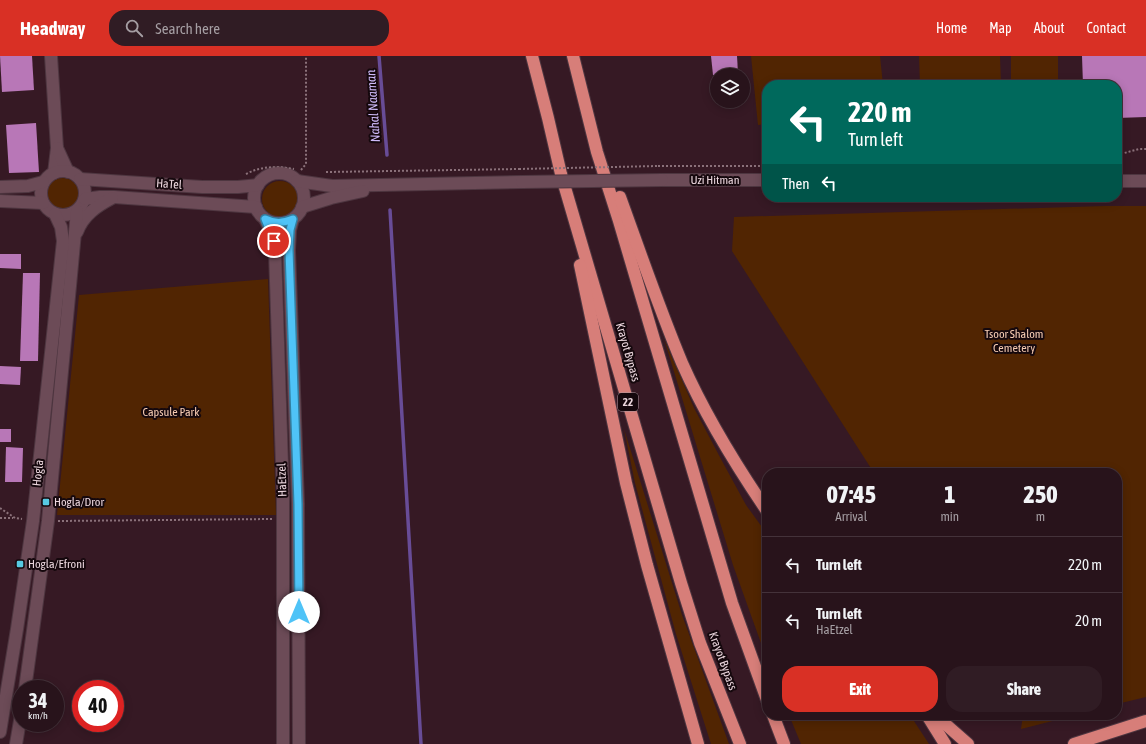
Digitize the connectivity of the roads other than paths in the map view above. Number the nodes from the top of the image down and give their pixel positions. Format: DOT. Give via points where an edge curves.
graph roads {
  1 [pos="50,56"];
  2 [pos="532,56"];
  3 [pos="573,56"];
  4 [pos="585,102"];
  5 [pos="57,148"];
  6 [pos="68,172"];
  7 [pos="54,173"];
  8 [pos="561,174"];
  9 [pos="80,179"];
  10 [pos="295,180"];
  11 [pos="762,180"];
  12 [pos="1122,181"];
  13 [pos="1146,181"];
  14 [pos="44,182"];
  15 [pos="258,185"];
  16 [pos="405,185"];
  17 [pos="0,187"];
  18 [pos="114,197"];
  19 [pos="85,200"];
  20 [pos="0,201"];
  21 [pos="43,203"];
  22 [pos="302,207"];
  23 [pos="256,208"];
  24 [pos="77,211"];
  25 [pos="55,214"];
  26 [pos="265,219"];
  27 [pos="293,219"];
  28 [pos="74,238"];
  29 [pos="762,503"];
  30 [pos="25,680"];
  31 [pos="762,686"];
  32 [pos="689,714"];
  33 [pos="775,720"];
  34 [pos="930,720"];
  35 [pos="941,720"];
  36 [pos="1146,721"];
  37 [pos="0,732"];
  38 [pos="18,732"];
  39 [pos="16,744"];
  40 [pos="283,744"];
  41 [pos="300,744"];
  42 [pos="693,744"];
  43 [pos="698,744"];
  44 [pos="740,744"];
  45 [pos="784,744"];
  46 [pos="945,744"];
  47 [pos="968,744"];
  48 [pos="1074,744"];
  1 -- 5 [label="street"];
  2 -- 8 [label="highway, Krayot Bypass / 22"];
  3 -- 4 [label="highway"];
  4 -- 29 [label="highway" via="682,364 718,435"];
  4 -- 31 [label="highway" via="597,152 732,603"];
  5 -- 6 [label="street"];
  5 -- 7 [label="street"];
  6 -- 7 [label="street"];
  6 -- 9 [label="street"];
  7 -- 14 [label="street"];
  8 -- 32 [label="highway" via="626,482"];
  8 -- 44 [label="highway, Krayot Bypass / 22" via="681,583 700,643"];
  9 -- 15 [label="street, HaTel" via="202,186"];
  9 -- 19 [label="street" via="86,192"];
  10 -- 15 [label="street" via="287,175 271,175"];
  10 -- 16 [label="street" via="332,186"];
  10 -- 22 [label="street" via="303,192"];
  11 -- 16 [label="street, Uzi Hitman, bridge"];
  12 -- 13 [label="street"];
  14 -- 17 [label="street" via="28,186"];
  14 -- 21 [label="street" via="40,192"];
  15 -- 23 [label="street" via="254,200"];
  16 -- 22 [label="street" via="359,192"];
  18 -- 19 [label="street, HaTel"];
  18 -- 23 [label="street, HaTel"];
  18 -- 28 [label="street" via="90,212 81,222"];
  19 -- 24 [label="street"];
  20 -- 21 [label="street"];
  21 -- 25 [label="street"];
  22 -- 27 [label="street"];
  23 -- 26 [label="street"];
  24 -- 25 [label="street" via="63,216"];
  24 -- 28 [label="street, Hogla"];
  25 -- 37 [label="street, Hogla" via="63,241 33,521"];
  26 -- 27 [label="street" via="279,223"];
  26 -- 40 [label="street, HaEtzel" via="272,234 275,251 283,519"];
  27 -- 41 [label="street, HaEtzel" via="289,250 298,504"];
  28 -- 30 [label="street, Hogla" via="48,521"];
  32 -- 42 [label="highway"];
  32 -- 43 [label="highway"];
  33 -- 45 [label="highway"];
  34 -- 46 [label="highway"];
  35 -- 47 [label="highway"];
  36 -- 48 [label="highway"];
  38 -- 39 [label="street"];
}
